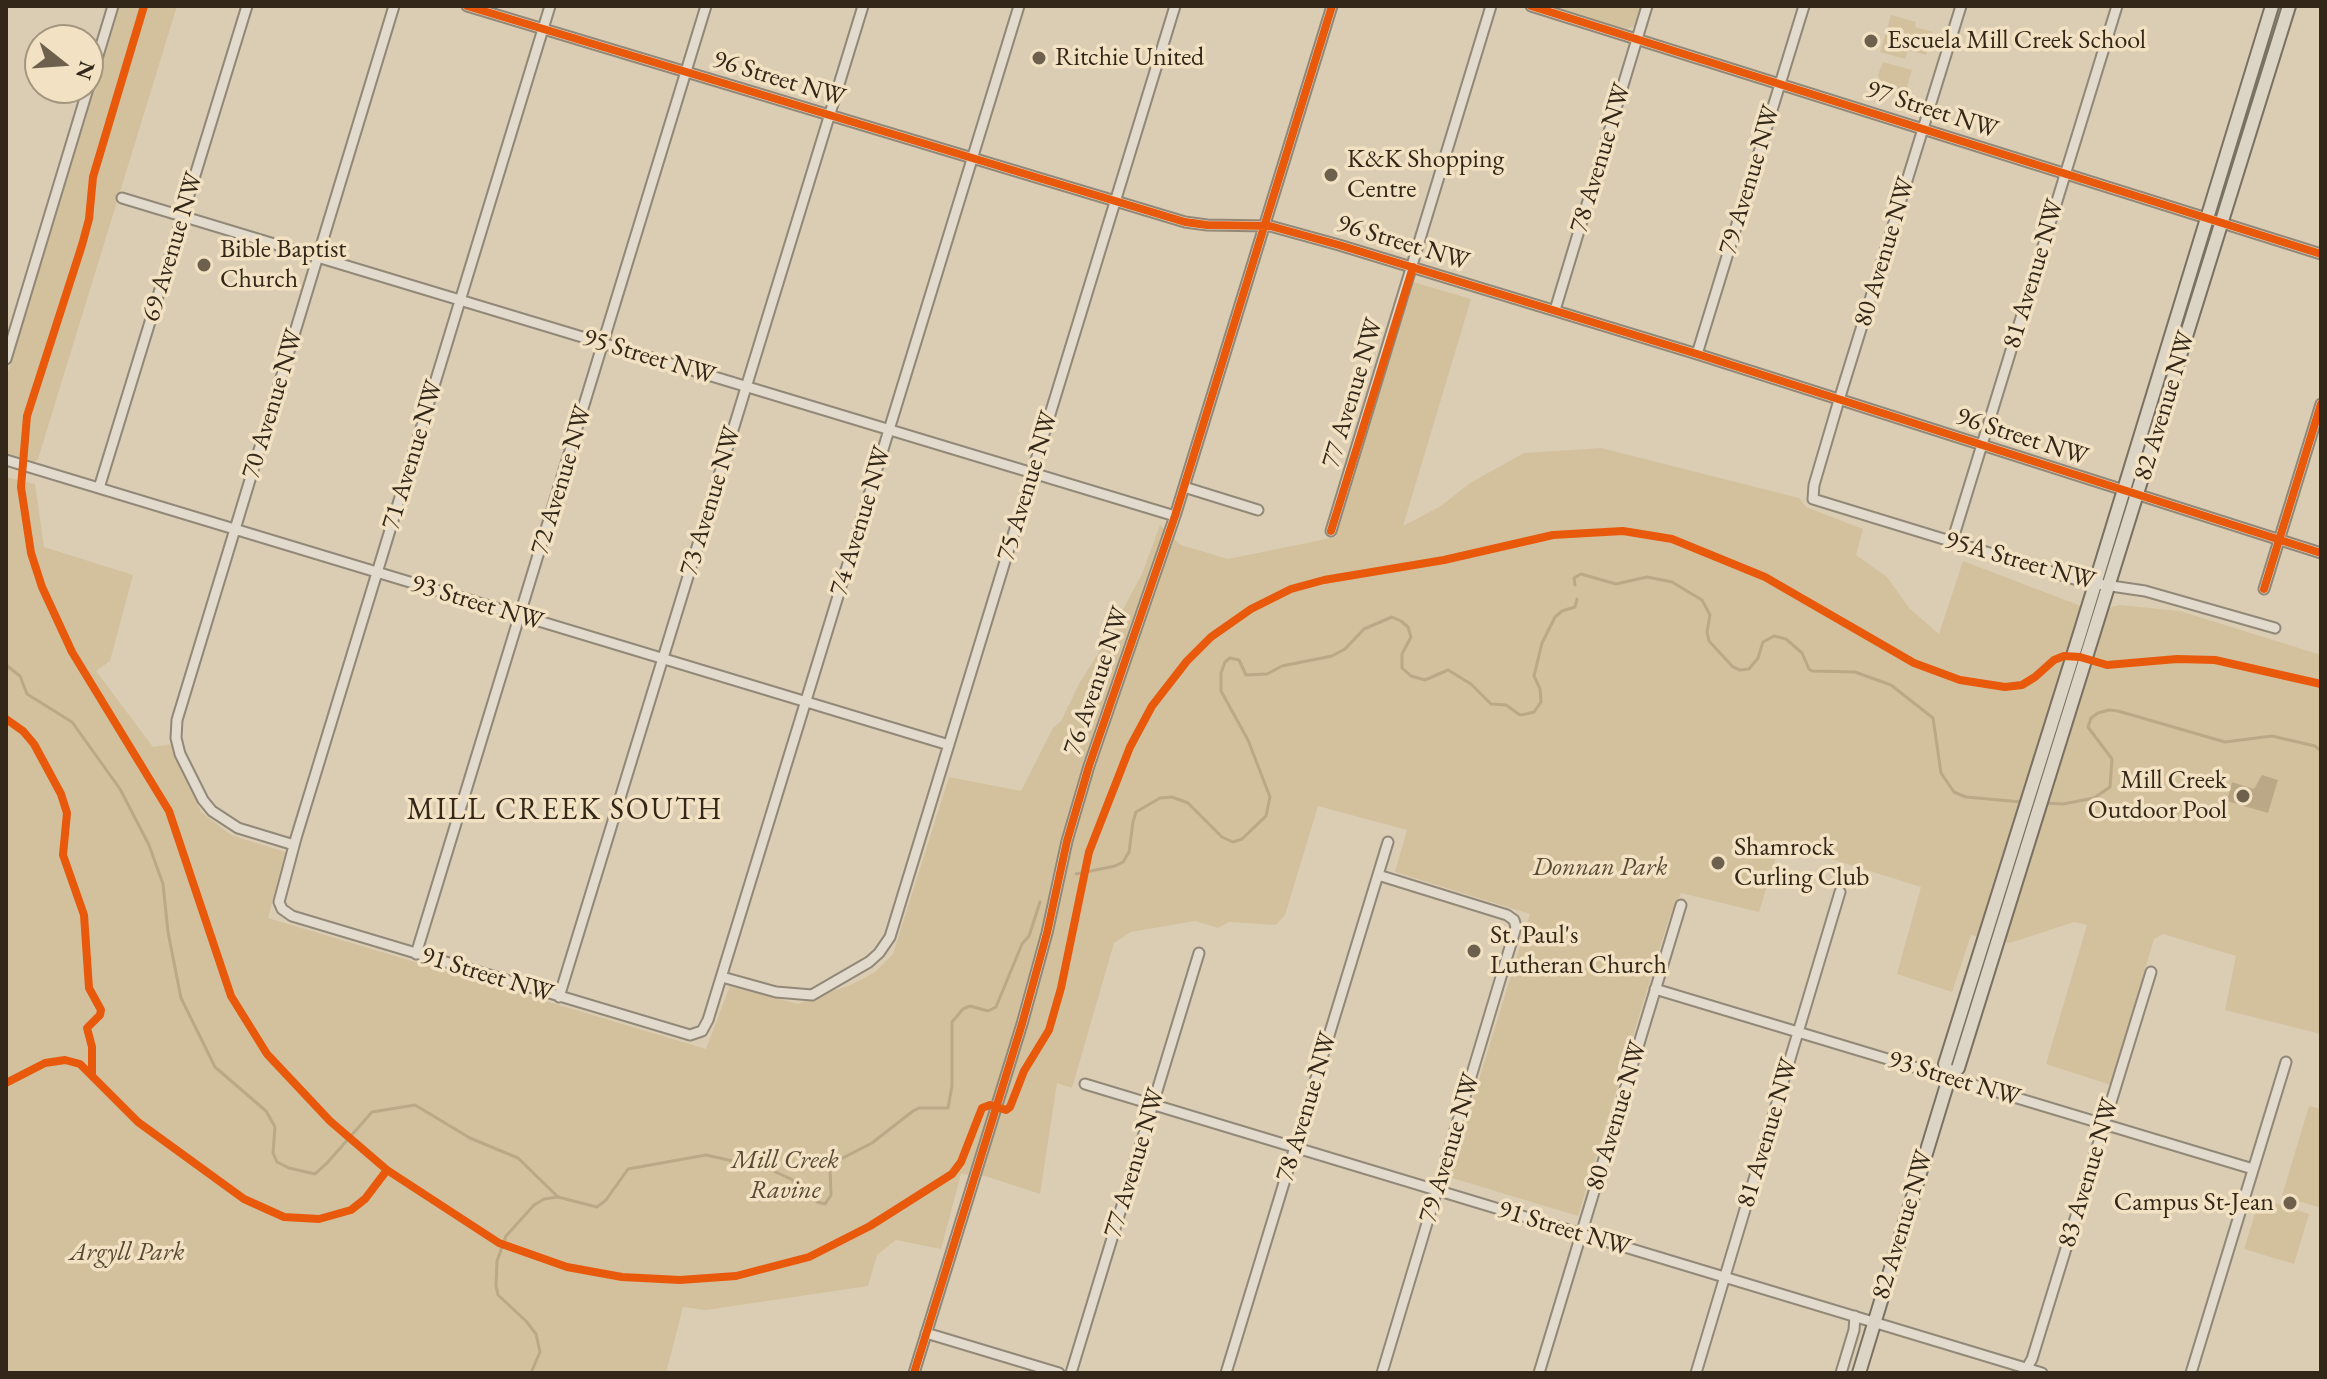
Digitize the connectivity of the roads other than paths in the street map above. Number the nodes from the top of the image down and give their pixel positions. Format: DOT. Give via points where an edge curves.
graph roads {
  1 [pos="113,6"];
  2 [pos="247,6"];
  3 [pos="394,6"];
  4 [pos="467,6"];
  5 [pos="550,6"];
  6 [pos="706,6"];
  7 [pos="863,6"];
  8 [pos="1019,6"];
  9 [pos="1175,6"];
  10 [pos="1332,6"];
  11 [pos="1491,6"];
  12 [pos="1531,6"];
  13 [pos="1647,6"];
  14 [pos="1804,6"];
  15 [pos="1961,6"];
  16 [pos="2117,6"];
  17 [pos="2272,6"];
  18 [pos="2289,6"];
  19 [pos="543,29"];
  20 [pos="1637,39"];
  21 [pos="686,72"];
  22 [pos="1780,83"];
  23 [pos="829,115"];
  24 [pos="1923,128"];
  25 [pos="972,158"];
  26 [pos="2065,173"];
  27 [pos="122,198"];
  28 [pos="1115,201"];
  29 [pos="183,217"];
  30 [pos="2207,218"];
  31 [pos="2222,223"];
  32 [pos="1265,225"];
  33 [pos="2321,254"];
  34 [pos="317,257"];
  35 [pos="1413,267"];
  36 [pos="460,300"];
  37 [pos="1555,310"];
  38 [pos="604,343"];
  39 [pos="1697,354"];
  40 [pos="6,359"];
  41 [pos="746,386"];
  42 [pos="1839,400"];
  43 [pos="2321,404"];
  44 [pos="889,430"];
  45 [pos="1982,445"];
  46 [pos="6,460"];
  47 [pos="1033,472"];
  48 [pos="1184,487"];
  49 [pos="99,488"];
  50 [pos="2122,490"];
  51 [pos="2138,495"];
  52 [pos="1813,499"];
  53 [pos="1258,510"];
  54 [pos="1175,516"];
  55 [pos="234,529"];
  56 [pos="1331,531"];
  57 [pos="2279,540"];
  58 [pos="1952,542"];
  59 [pos="2321,553"];
  60 [pos="377,573"];
  61 [pos="2095,583"];
  62 [pos="2108,585"];
  63 [pos="2264,589"];
  64 [pos="520,616"];
  65 [pos="2275,628"];
  66 [pos="2087,631"];
  67 [pos="663,659"];
  68 [pos="805,702"];
  69 [pos="949,745"];
  70 [pos="1388,842"];
  71 [pos="294,845"];
  72 [pos="1378,875"];
  73 [pos="1840,892"];
  74 [pos="280,905"];
  75 [pos="1681,905"];
  76 [pos="1199,953"];
  77 [pos="416,954"];
  78 [pos="2151,972"];
  79 [pos="722,977"];
  80 [pos="1655,989"];
  81 [pos="559,997"];
  82 [pos="1799,1032"];
  83 [pos="699,1033"];
  84 [pos="2286,1062"];
  85 [pos="1949,1078"];
  86 [pos="1085,1084"];
  87 [pos="1153,1105"];
  88 [pos="2104,1124"];
  89 [pos="1295,1148"];
  90 [pos="2253,1169"];
  91 [pos="1437,1190"];
  92 [pos="1581,1234"];
  93 [pos="1725,1277"];
  94 [pos="1855,1316"];
  95 [pos="1874,1322"];
  96 [pos="926,1333"];
  97 [pos="2026,1371"];
  98 [pos="914,1373"];
  99 [pos="1059,1373"];
  100 [pos="1071,1373"];
  101 [pos="1226,1373"];
  102 [pos="1382,1373"];
  103 [pos="1539,1373"];
  104 [pos="1696,1373"];
  105 [pos="1841,1373"];
  106 [pos="1859,1373"];
  107 [pos="2042,1373"];
  108 [pos="2191,1373"];
  1 -- 40 [label="street" via="14,316"];
  2 -- 29 [label="street, 69 Avenue NW"];
  3 -- 34 [label="street, 70 Avenue NW"];
  4 -- 19 [label="street, 96 Street NW"];
  5 -- 19 [label="street, 71 Avenue NW"];
  6 -- 21 [label="street, 72 Avenue NW"];
  7 -- 23 [label="street, 73 Avenue NW"];
  8 -- 25 [label="street, 74 Avenue NW"];
  9 -- 28 [label="street, 75 Avenue NW"];
  10 -- 32 [label="street, 76 Avenue NW"];
  11 -- 35 [label="street, 77 Avenue NW"];
  12 -- 20 [label="street, 97 Street NW"];
  13 -- 20 [label="street, 78 Avenue NW"];
  14 -- 22 [label="street, 79 Avenue NW"];
  15 -- 24 [label="street, 80 Avenue NW"];
  16 -- 26 [label="street, 81 Avenue NW"];
  17 -- 30 [label="main road, 82 Avenue NW"];
  18 -- 31 [label="main road, 82 Avenue NW"];
  19 -- 21 [label="street, 96 Street NW"];
  19 -- 36 [label="street, 71 Avenue NW"];
  20 -- 22 [label="street, 97 Street NW"];
  20 -- 37 [label="street, 78 Avenue NW"];
  21 -- 23 [label="street, 96 Street NW"];
  21 -- 38 [label="street, 72 Avenue NW"];
  22 -- 24 [label="street, 97 Street NW"];
  22 -- 39 [label="street, 79 Avenue NW"];
  23 -- 25 [label="street, 96 Street NW"];
  23 -- 41 [label="street, 73 Avenue NW"];
  24 -- 26 [label="street, 97 Street NW"];
  24 -- 42 [label="street, 80 Avenue NW"];
  25 -- 28 [label="street, 96 Street NW"];
  25 -- 44 [label="street, 74 Avenue NW"];
  26 -- 30 [label="street, 97 Street NW"];
  26 -- 45 [label="street, 81 Avenue NW"];
  27 -- 29 [label="street, 95 Street NW"];
  28 -- 32 [label="street, 96 Street NW" via="1193,224"];
  28 -- 47 [label="street, 75 Avenue NW"];
  29 -- 34 [label="street, 95 Street NW"];
  29 -- 49 [label="street, 69 Avenue NW"];
  30 -- 31 [label="street, 97 Street NW"];
  30 -- 50 [label="main road, 82 Avenue NW"];
  31 -- 33 [label="street, 97 Street NW"];
  31 -- 51 [label="main road, 82 Avenue NW"];
  32 -- 35 [label="street, 96 Street NW"];
  32 -- 48 [label="street, 76 Avenue NW"];
  34 -- 36 [label="street, 95 Street NW"];
  34 -- 55 [label="street, 70 Avenue NW"];
  35 -- 37 [label="street, 96 Street NW"];
  35 -- 56 [label="street, 77 Avenue NW"];
  36 -- 38 [label="street, 95 Street NW"];
  36 -- 60 [label="street, 71 Avenue NW"];
  37 -- 39 [label="street, 96 Street NW"];
  38 -- 41 [label="street, 95 Street NW"];
  38 -- 64 [label="street, 72 Avenue NW"];
  39 -- 42 [label="street, 96 Street NW"];
  41 -- 44 [label="street, 95 Street NW"];
  41 -- 67 [label="street, 73 Avenue NW"];
  42 -- 45 [label="street, 96 Street NW"];
  42 -- 52 [label="street, 80 Avenue NW"];
  43 -- 57 [label="street"];
  44 -- 47 [label="street, 95 Street NW"];
  44 -- 68 [label="street, 74 Avenue NW"];
  45 -- 50 [label="street, 96 Street NW"];
  45 -- 58 [label="street, 81 Avenue NW"];
  46 -- 49 [label="street, 93 Street NW"];
  47 -- 54 [label="street, 95 Street NW"];
  47 -- 69 [label="street, 75 Avenue NW"];
  48 -- 53 [label="street"];
  48 -- 54 [label="street, 76 Avenue NW"];
  49 -- 55 [label="street, 93 Street NW"];
  50 -- 51 [label="street, 96 Street NW"];
  50 -- 61 [label="main road, 82 Avenue NW"];
  51 -- 57 [label="street, 96 Street NW"];
  51 -- 62 [label="main road, 82 Avenue NW"];
  52 -- 58 [label="street, 95A Street NW"];
  54 -- 96 [label="street, 76 Avenue NW" via="1089,766 1022,1024"];
  55 -- 60 [label="street, 93 Street NW"];
  55 -- 71 [label="street, 70 Avenue NW" via="176,738 203,800 228,824"];
  57 -- 59 [label="street, 96 Street NW"];
  57 -- 63 [label="street"];
  58 -- 61 [label="street, 95A Street NW"];
  60 -- 64 [label="street, 93 Street NW"];
  60 -- 71 [label="street, 71 Avenue NW"];
  61 -- 62 [label="street, 95A Street NW"];
  61 -- 66 [label="main road, 82 Avenue NW"];
  62 -- 65 [label="street, 95A Street NW"];
  62 -- 66 [label="main road, 82 Avenue NW"];
  64 -- 67 [label="street, 93 Street NW"];
  64 -- 77 [label="street, 72 Avenue NW"];
  66 -- 85 [label="main road, 82 Avenue NW" via="1989,947 1945,1064"];
  67 -- 68 [label="street, 93 Street NW"];
  67 -- 81 [label="street, 73 Avenue NW"];
  68 -- 69 [label="street, 93 Street NW"];
  68 -- 79 [label="street, 74 Avenue NW"];
  69 -- 79 [label="street, 75 Avenue NW" via="884,948 806,996"];
  70 -- 72 [label="street, 78 Avenue NW"];
  71 -- 74 [label="street, 71 Avenue NW"];
  72 -- 89 [label="street, 78 Avenue NW"];
  72 -- 91 [label="street, 79 Avenue NW" via="1507,915 1515,923"];
  73 -- 82 [label="street, 81 Avenue NW"];
  74 -- 77 [label="street, 91 Street NW" via="292,916"];
  75 -- 80 [label="street, 80 Avenue NW"];
  76 -- 87 [label="street, 77 Avenue NW"];
  77 -- 81 [label="street, 91 Street NW"];
  78 -- 88 [label="street, 83 Avenue NW"];
  79 -- 83 [label="street, 74 Avenue NW"];
  80 -- 82 [label="street, 93 Street NW"];
  80 -- 92 [label="street, 80 Avenue NW"];
  81 -- 83 [label="street, 91 Street NW" via="680,1034"];
  82 -- 85 [label="street, 93 Street NW"];
  82 -- 93 [label="street, 81 Avenue NW"];
  84 -- 90 [label="street"];
  85 -- 88 [label="street, 93 Street NW"];
  85 -- 95 [label="main road, 82 Avenue NW"];
  86 -- 87 [label="street, 91 Street NW"];
  87 -- 89 [label="street, 91 Street NW"];
  87 -- 100 [label="street, 77 Avenue NW"];
  88 -- 90 [label="street, 93 Street NW"];
  88 -- 97 [label="street, 83 Avenue NW"];
  89 -- 91 [label="street, 91 Street NW"];
  89 -- 101 [label="street, 78 Avenue NW"];
  90 -- 108 [label="street"];
  91 -- 92 [label="street, 91 Street NW"];
  91 -- 102 [label="street, 79 Avenue NW"];
  92 -- 93 [label="street, 91 Street NW"];
  92 -- 103 [label="street, 80 Avenue NW"];
  93 -- 94 [label="street, 91 Street NW"];
  93 -- 104 [label="street, 81 Avenue NW"];
  94 -- 95 [label="street, 91 Street NW"];
  94 -- 105 [label="street, 82 Avenue NW"];
  95 -- 97 [label="street, 91 Street NW"];
  95 -- 106 [label="main road, 82 Avenue NW"];
  96 -- 98 [label="street, 76 Avenue NW"];
  96 -- 99 [label="street"];
  97 -- 107 [label="street, 91 Street NW"];
}
